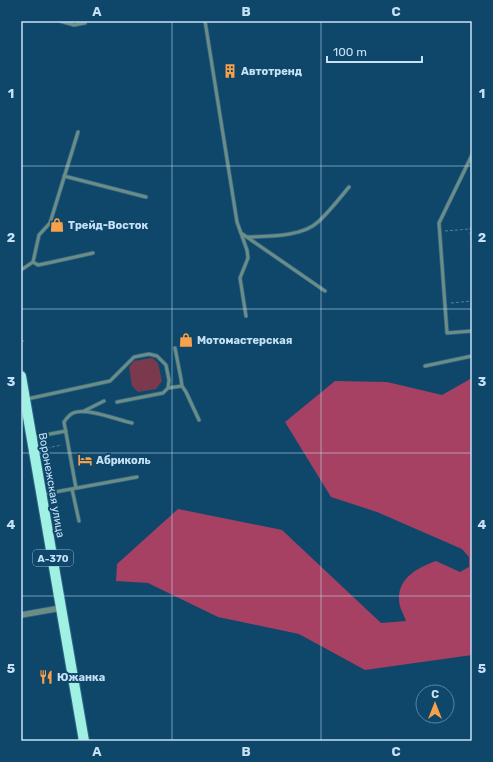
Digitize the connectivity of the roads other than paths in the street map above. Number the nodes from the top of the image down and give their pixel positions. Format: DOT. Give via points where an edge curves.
graph roads {
  1 [pos="60,21"];
  2 [pos="205,21"];
  3 [pos="85,22"];
  4 [pos="78,132"];
  5 [pos="472,155"];
  6 [pos="64,176"];
  7 [pos="349,188"];
  8 [pos="146,197"];
  9 [pos="241,233"];
  10 [pos="247,237"];
  11 [pos="93,253"];
  12 [pos="32,262"];
  13 [pos="21,270"];
  14 [pos="325,291"];
  15 [pos="246,316"];
  16 [pos="472,331"];
  17 [pos="175,348"];
  18 [pos="472,356"];
  19 [pos="425,366"];
  20 [pos="21,376"];
  21 [pos="182,386"];
  22 [pos="168,388"];
  23 [pos="25,400"];
  24 [pos="104,401"];
  25 [pos="117,402"];
  26 [pos="84,411"];
  27 [pos="199,420"];
  28 [pos="132,423"];
  29 [pos="66,431"];
  30 [pos="32,438"];
  31 [pos="137,477"];
  32 [pos="74,488"];
  33 [pos="42,494"];
  34 [pos="79,521"];
  35 [pos="61,608"];
  36 [pos="21,615"];
  37 [pos="84,741"];
  1 -- 3 [label="lane" via="74,25"];
  2 -- 9 [label="lane"];
  4 -- 6 [label="lane"];
  5 -- 16 [label="lane" via="439,223 447,333"];
  6 -- 8 [label="lane"];
  6 -- 12 [label="lane" via="50,223 39,236"];
  7 -- 10 [label="lane" via="318,223 310,228 279,235"];
  9 -- 10 [label="lane"];
  9 -- 15 [label="lane" via="248,258 240,278"];
  10 -- 14 [label="lane"];
  11 -- 12 [label="lane" via="38,265"];
  12 -- 13 [label="lane"];
  17 -- 21 [label="lane"];
  18 -- 19 [label="lane"];
  20 -- 23 [label="highway, Воронежская улица / А-370"];
  21 -- 22 [label="lane"];
  21 -- 27 [label="lane"];
  22 -- 23 [label="lane" via="166,365 157,356 149,354 134,357 110,381"];
  22 -- 25 [label="lane" via="163,394"];
  23 -- 30 [label="highway, Воронежская улица / А-370"];
  24 -- 26 [label="lane"];
  26 -- 28 [label="lane"];
  26 -- 29 [label="lane" via="73,413 67,418 64,422"];
  29 -- 30 [label="lane"];
  29 -- 32 [label="lane"];
  30 -- 33 [label="highway, Воронежская улица / А-370"];
  31 -- 32 [label="lane"];
  32 -- 33 [label="lane"];
  32 -- 34 [label="lane"];
  33 -- 35 [label="highway, Воронежская улица / А-370"];
  35 -- 36 [label="street"];
  35 -- 37 [label="highway, Воронежская улица / А-370"];
}
